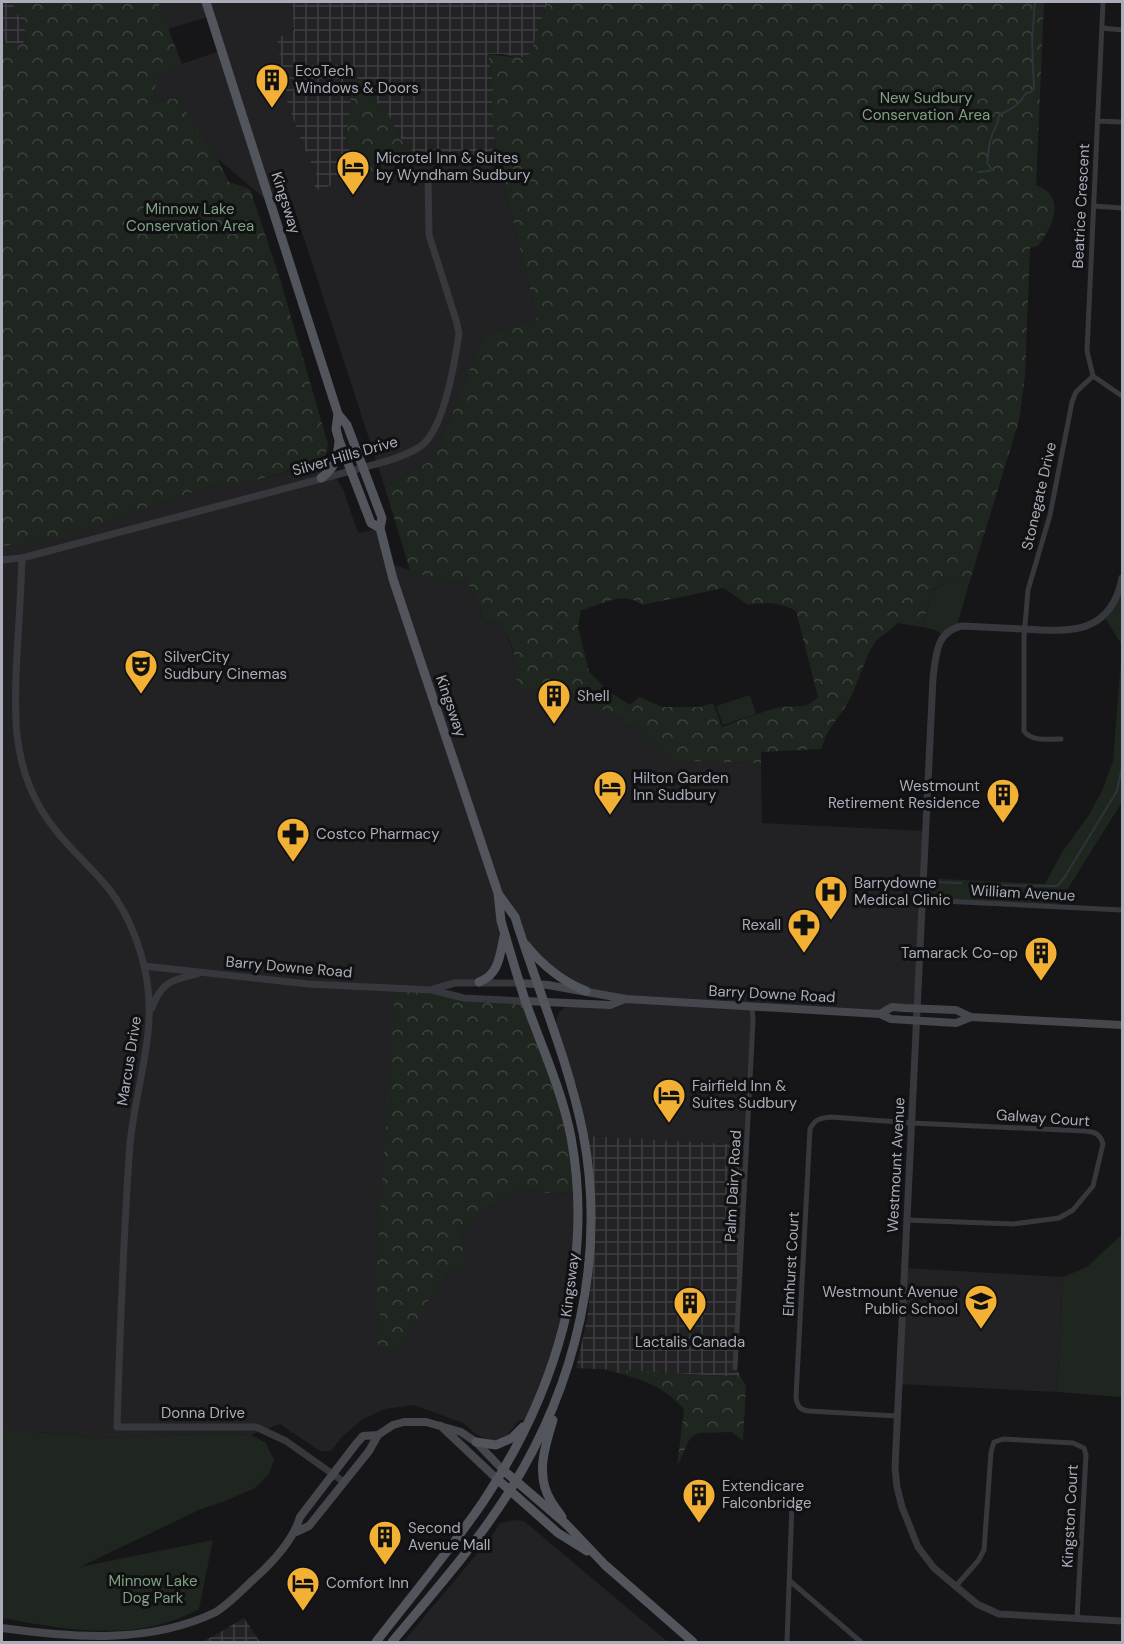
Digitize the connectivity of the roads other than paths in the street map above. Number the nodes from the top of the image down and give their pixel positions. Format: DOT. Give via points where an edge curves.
graph roads {
  1 [pos="206,2"];
  2 [pos="1103,2"];
  3 [pos="1102,28"];
  4 [pos="1122,30"];
  5 [pos="1098,121"];
  6 [pos="1122,123"];
  7 [pos="428,175"];
  8 [pos="1094,206"];
  9 [pos="1122,208"];
  10 [pos="1093,376"];
  11 [pos="1122,396"];
  12 [pos="338,414"];
  13 [pos="339,440"];
  14 [pos="364,467"];
  15 [pos="351,471"];
  16 [pos="321,478"];
  17 [pos="380,528"];
  18 [pos="22,558"];
  19 [pos="2,560"];
  20 [pos="1122,578"];
  21 [pos="1024,630"];
  22 [pos="1061,739"];
  23 [pos="498,893"];
  24 [pos="923,900"];
  25 [pos="1122,910"];
  26 [pos="505,934"];
  27 [pos="521,939"];
  28 [pos="144,966"];
  29 [pos="202,973"];
  30 [pos="479,982"];
  31 [pos="520,983"];
  32 [pos="536,984"];
  33 [pos="432,990"];
  34 [pos="586,991"];
  35 [pos="626,999"];
  36 [pos="525,1001"];
  37 [pos="543,1002"];
  38 [pos="752,1006"];
  39 [pos="917,1008"];
  40 [pos="151,1010"];
  41 [pos="880,1014"];
  42 [pos="971,1017"];
  43 [pos="917,1021"];
  44 [pos="1122,1025"];
  45 [pos="912,1123"];
  46 [pos="906,1220"];
  47 [pos="735,1368"];
  48 [pos="556,1398"];
  49 [pos="897,1416"];
  50 [pos="440,1425"];
  51 [pos="526,1426"];
  52 [pos="117,1427"];
  53 [pos="378,1435"];
  54 [pos="476,1442"];
  55 [pos="502,1469"];
  56 [pos="333,1473"];
  57 [pos="497,1479"];
  58 [pos="515,1481"];
  59 [pos="344,1482"];
  60 [pos="509,1491"];
  61 [pos="792,1503"];
  62 [pos="566,1524"];
  63 [pos="296,1532"];
  64 [pos="599,1559"];
  65 [pos="790,1581"];
  66 [pos="955,1587"];
  67 [pos="1077,1619"];
  68 [pos="1122,1621"];
  69 [pos="2,1628"];
  70 [pos="376,1642"];
  71 [pos="392,1642"];
  72 [pos="693,1642"];
  73 [pos="787,1642"];
  74 [pos="861,1642"];
  1 -- 12 [label="main road, Kingsway"];
  2 -- 3 [label="street, Beatrice Crescent"];
  3 -- 4 [label="street"];
  3 -- 5 [label="street, Beatrice Crescent"];
  5 -- 6 [label="street"];
  5 -- 8 [label="street, Beatrice Crescent"];
  7 -- 14 [label="street, Silver Hills Drive" via="429,235 456,320 457,348 441,418 434,431 422,445"];
  8 -- 9 [label="street"];
  8 -- 10 [label="street, Beatrice Crescent" via="1087,336"];
  10 -- 11 [label="street"];
  10 -- 21 [label="street, Stonegate Drive" via="1076,392 1072,402 1050,515 1028,590"];
  12 -- 13 [label="main road, Kingsway"];
  12 -- 14 [label="main road, Kingsway" via="347,424"];
  13 -- 15 [label="main road, Kingsway"];
  13 -- 16 [label="main road" via="334,466"];
  14 -- 15 [label="street, Silver Hills Drive"];
  14 -- 17 [label="main road, Kingsway" via="382,518"];
  15 -- 16 [label="street, Silver Hills Drive"];
  15 -- 17 [label="main road, Kingsway" via="370,523"];
  16 -- 18 [label="street, Silver Hills Drive"];
  17 -- 23 [label="main road, Kingsway" via="393,579"];
  18 -- 19 [label="street, Silver Hills Drive"];
  18 -- 28 [label="street, Marcus Drive" via="14,711 22,766 53,828 117,901"];
  20 -- 21 [label="street, Westmount Avenue" via="1115,601 1095,622 1074,631"];
  21 -- 22 [label="street, Stonegate Drive" via="1024,731 1034,738"];
  21 -- 24 [label="street, Westmount Avenue" via="962,626 949,630 939,643 933,678"];
  23 -- 26 [label="main road, Kingsway"];
  23 -- 27 [label="main road, Kingsway" via="515,917"];
  24 -- 25 [label="street, William Avenue"];
  24 -- 39 [label="street, Westmount Avenue"];
  26 -- 30 [label="main road" via="494,972"];
  26 -- 31 [label="main road, Kingsway"];
  27 -- 32 [label="main road, Kingsway"];
  27 -- 34 [label="main road" via="552,973"];
  28 -- 29 [label="street, Barry Downe Road"];
  28 -- 40 [label="street, Marcus Drive"];
  29 -- 33 [label="street, Barry Downe Road" via="308,984"];
  29 -- 40 [label="street" via="171,981 157,994"];
  30 -- 31 [label="street, Barry Downe Road"];
  30 -- 33 [label="street, Barry Downe Road" via="455,983"];
  31 -- 32 [label="main road, Barry Downe Road"];
  31 -- 36 [label="main road, Kingsway"];
  32 -- 34 [label="main road, Barry Downe Road"];
  32 -- 37 [label="main road, Kingsway"];
  33 -- 36 [label="street, Barry Downe Road" via="464,998"];
  34 -- 35 [label="main road, Barry Downe Road"];
  35 -- 37 [label="main road, Barry Downe Road" via="610,1005"];
  35 -- 38 [label="main road, Barry Downe Road"];
  36 -- 37 [label="main road, Barry Downe Road"];
  36 -- 51 [label="main road, Kingsway" via="570,1135 577,1226 568,1312"];
  37 -- 48 [label="main road, Kingsway" via="578,1114 591,1211 580,1325"];
  38 -- 41 [label="main road, Barry Downe Road"];
  38 -- 47 [label="street, Palm Dairy Road"];
  39 -- 41 [label="main road, Barry Downe Road" via="892,1007"];
  39 -- 42 [label="main road, Barry Downe Road" via="956,1010"];
  39 -- 43 [label="street, Westmount Avenue"];
  40 -- 52 [label="street, Marcus Drive" via="130,1145"];
  41 -- 43 [label="main road, Barry Downe Road"];
  42 -- 43 [label="main road, Barry Downe Road" via="956,1023"];
  42 -- 44 [label="main road, Barry Downe Road"];
  43 -- 45 [label="street, Westmount Avenue"];
  45 -- 46 [label="street, Westmount Avenue"];
  45 -- 46 [label="street, Galway Court" via="1095,1132 1102,1144 1093,1186 1073,1209 1059,1218 1013,1224"];
  45 -- 49 [label="street, Elmhurst Court" via="831,1117 817,1119 810,1129 796,1397 802,1410"];
  46 -- 49 [label="street, Westmount Avenue"];
  48 -- 58 [label="main road, Kingsway"];
  48 -- 62 [label="main road" via="542,1474 550,1500"];
  49 -- 66 [label="street, Westmount Avenue" via="895,1468 906,1521 926,1558"];
  50 -- 53 [label="main road" via="404,1422"];
  50 -- 54 [label="main road"];
  50 -- 57 [label="main road"];
  51 -- 54 [label="main road" via="496,1445"];
  51 -- 55 [label="main road, Kingsway"];
  52 -- 56 [label="street, Donna Drive" via="256,1426"];
  53 -- 56 [label="main road" via="363,1437"];
  53 -- 59 [label="main road"];
  54 -- 55 [label="main road"];
  55 -- 57 [label="main road, Kingsway"];
  55 -- 58 [label="main road"];
  56 -- 59 [label="street, Donna Drive"];
  56 -- 63 [label="main road" via="300,1517"];
  57 -- 60 [label="main road"];
  57 -- 70 [label="main road, Kingsway"];
  58 -- 60 [label="main road, Kingsway"];
  58 -- 62 [label="main road"];
  59 -- 63 [label="main road" via="309,1526"];
  60 -- 64 [label="main road" via="558,1533"];
  60 -- 71 [label="main road, Kingsway" via="471,1546"];
  61 -- 65 [label="street"];
  62 -- 64 [label="main road"];
  63 -- 69 [label="main road" via="267,1567 218,1611 161,1635 106,1641"];
  64 -- 72 [label="main road"];
  65 -- 73 [label="street"];
  65 -- 74 [label="street"];
  66 -- 67 [label="street, Westmount Avenue" via="999,1614"];
  66 -- 67 [label="street, Kingston Court" via="984,1550 994,1442 1003,1438 1079,1444 1086,1455"];
  67 -- 68 [label="street, Westmount Avenue"];
}
